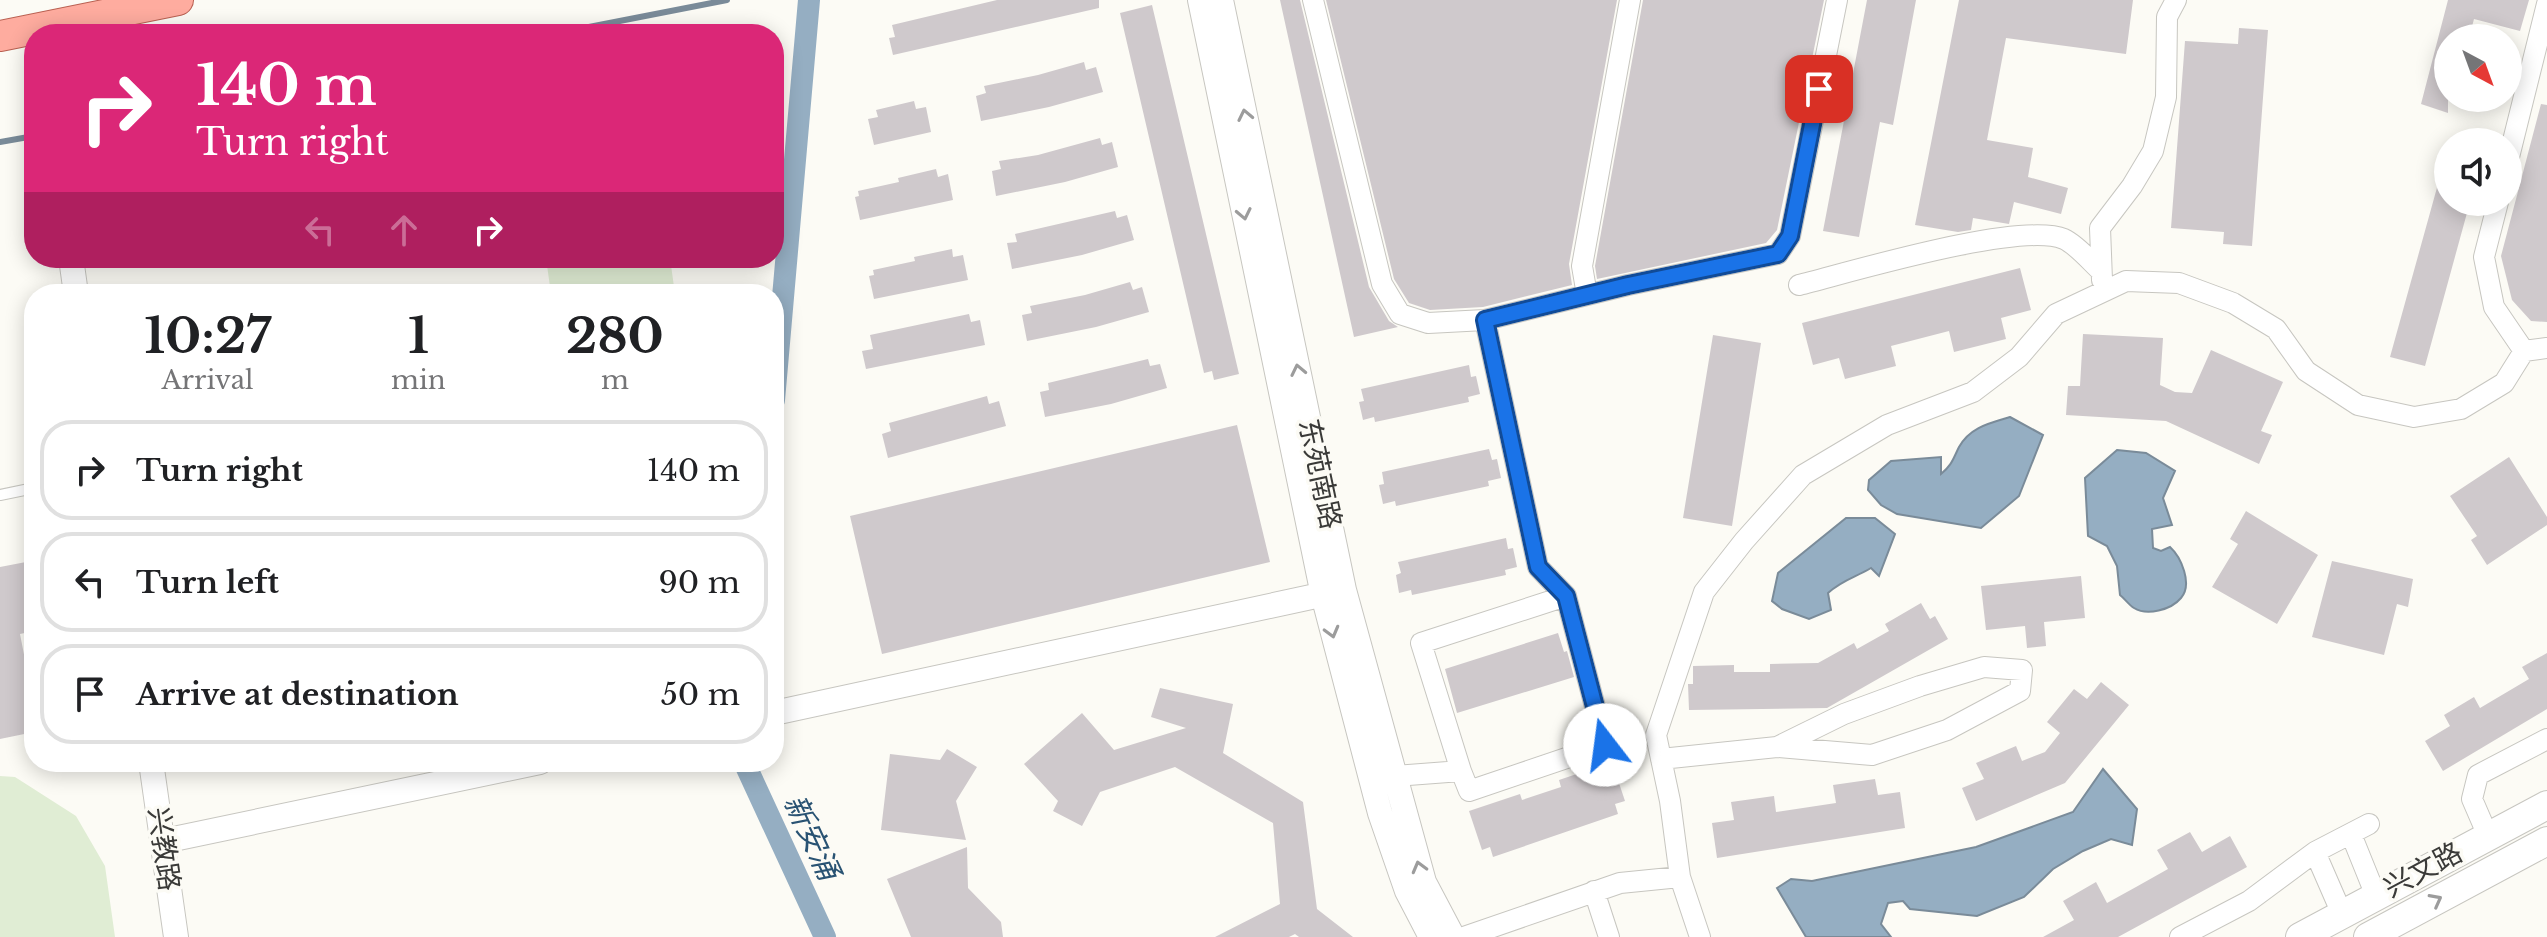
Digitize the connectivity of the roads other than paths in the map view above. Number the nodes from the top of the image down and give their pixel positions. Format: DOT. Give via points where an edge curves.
graph roads {
  1 [pos="178,0"];
  2 [pos="1200,0"];
  3 [pos="1221,0"];
  4 [pos="1313,0"];
  5 [pos="1630,0"];
  6 [pos="1837,0"];
  7 [pos="2176,0"];
  8 [pos="2547,4"];
  9 [pos="68,24"];
  10 [pos="24,33"];
  11 [pos="0,36"];
  12 [pos="2516,128"];
  13 [pos="2494,216"];
  14 [pos="2102,282"];
  15 [pos="1799,285"];
  16 [pos="1587,295"];
  17 [pos="1485,320"];
  18 [pos="2547,348"];
  19 [pos="2524,351"];
  20 [pos="24,490"];
  21 [pos="0,495"];
  22 [pos="1333,592"];
  23 [pos="1566,596"];
  24 [pos="784,711"];
  25 [pos="2547,739"];
  26 [pos="1777,747"];
  27 [pos="1661,759"];
  28 [pos="1461,771"];
  29 [pos="153,772"];
  30 [pos="492,772"];
  31 [pos="1395,776"];
  32 [pos="2547,805"];
  33 [pos="2488,836"];
  34 [pos="164,841"];
  35 [pos="2547,841"];
  36 [pos="2315,852"];
  37 [pos="1680,877"];
  38 [pos="1594,891"];
  39 [pos="2376,896"];
  40 [pos="2342,914"];
  41 [pos="176,937"];
  42 [pos="1431,937"];
  43 [pos="1453,937"];
  44 [pos="1464,937"];
  45 [pos="1609,937"];
  46 [pos="1700,937"];
  47 [pos="2180,937"];
  48 [pos="2300,937"];
  49 [pos="2368,937"];
  1 -- 9 [label="main road"];
  2 -- 22 [label="street, 东苑南路, one-way"];
  22 -- 3 [label="street, 东苑南路, one-way"];
  4 -- 17 [label="street" via="1382,284 1400,314 1428,323"];
  5 -- 16 [label="street" via="1582,266"];
  6 -- 16 [label="street" via="1790,236 1778,254"];
  7 -- 14 [label="street" via="2167,17 2166,97 2153,151 2100,228"];
  8 -- 12 [label="street"];
  10 -- 11 [label="main road"];
  13 -- 19 [label="street" via="2484,257 2494,307"];
  14 -- 15 [label="street" via="2064,239 2021,235"];
  14 -- 19 [label="street" via="2179,283 2233,303 2276,329 2306,371 2358,405 2414,417 2461,409 2504,383"];
  14 -- 27 [label="street" via="2056,314 2019,357 1973,392 1887,425 1803,475 1704,592 1656,735"];
  16 -- 17 [label="street"];
  17 -- 23 [label="street" via="1538,567"];
  18 -- 19 [label="street"];
  20 -- 21 [label="lane"];
  22 -- 24 [label="street"];
  22 -- 31 [label="street, 东苑南路"];
  22 -- 42 [label="street, 东苑南路, one-way" via="1380,813 1407,891"];
  23 -- 28 [label="street" via="1421,643"];
  23 -- 28 [label="street" via="1605,745 1469,791"];
  25 -- 33 [label="street" via="2478,775 2472,799"];
  26 -- 26 [label="street" via="1872,755 1947,730 2020,691 2022,670 1984,667 1920,686 1844,714"];
  26 -- 27 [label="street"];
  27 -- 37 [label="street"];
  28 -- 31 [label="street"];
  29 -- 34 [label="street, 兴教路"];
  30 -- 34 [label="street"];
  43 -- 31 [label="street, 东苑南路, one-way" via="1424,882"];
  32 -- 33 [label="main road, 兴文路"];
  33 -- 39 [label="main road, 兴文路"];
  34 -- 41 [label="street, 兴教路"];
  49 -- 35 [label="main road, 兴文路, one-way"];
  36 -- 39 [label="street" via="2360,829"];
  36 -- 40 [label="street"];
  36 -- 47 [label="street" via="2249,901"];
  37 -- 38 [label="street"];
  37 -- 46 [label="street"];
  38 -- 44 [label="street"];
  38 -- 45 [label="street"];
  39 -- 40 [label="main road, 兴文路"];
  40 -- 48 [label="main road, 兴文路"];
}
